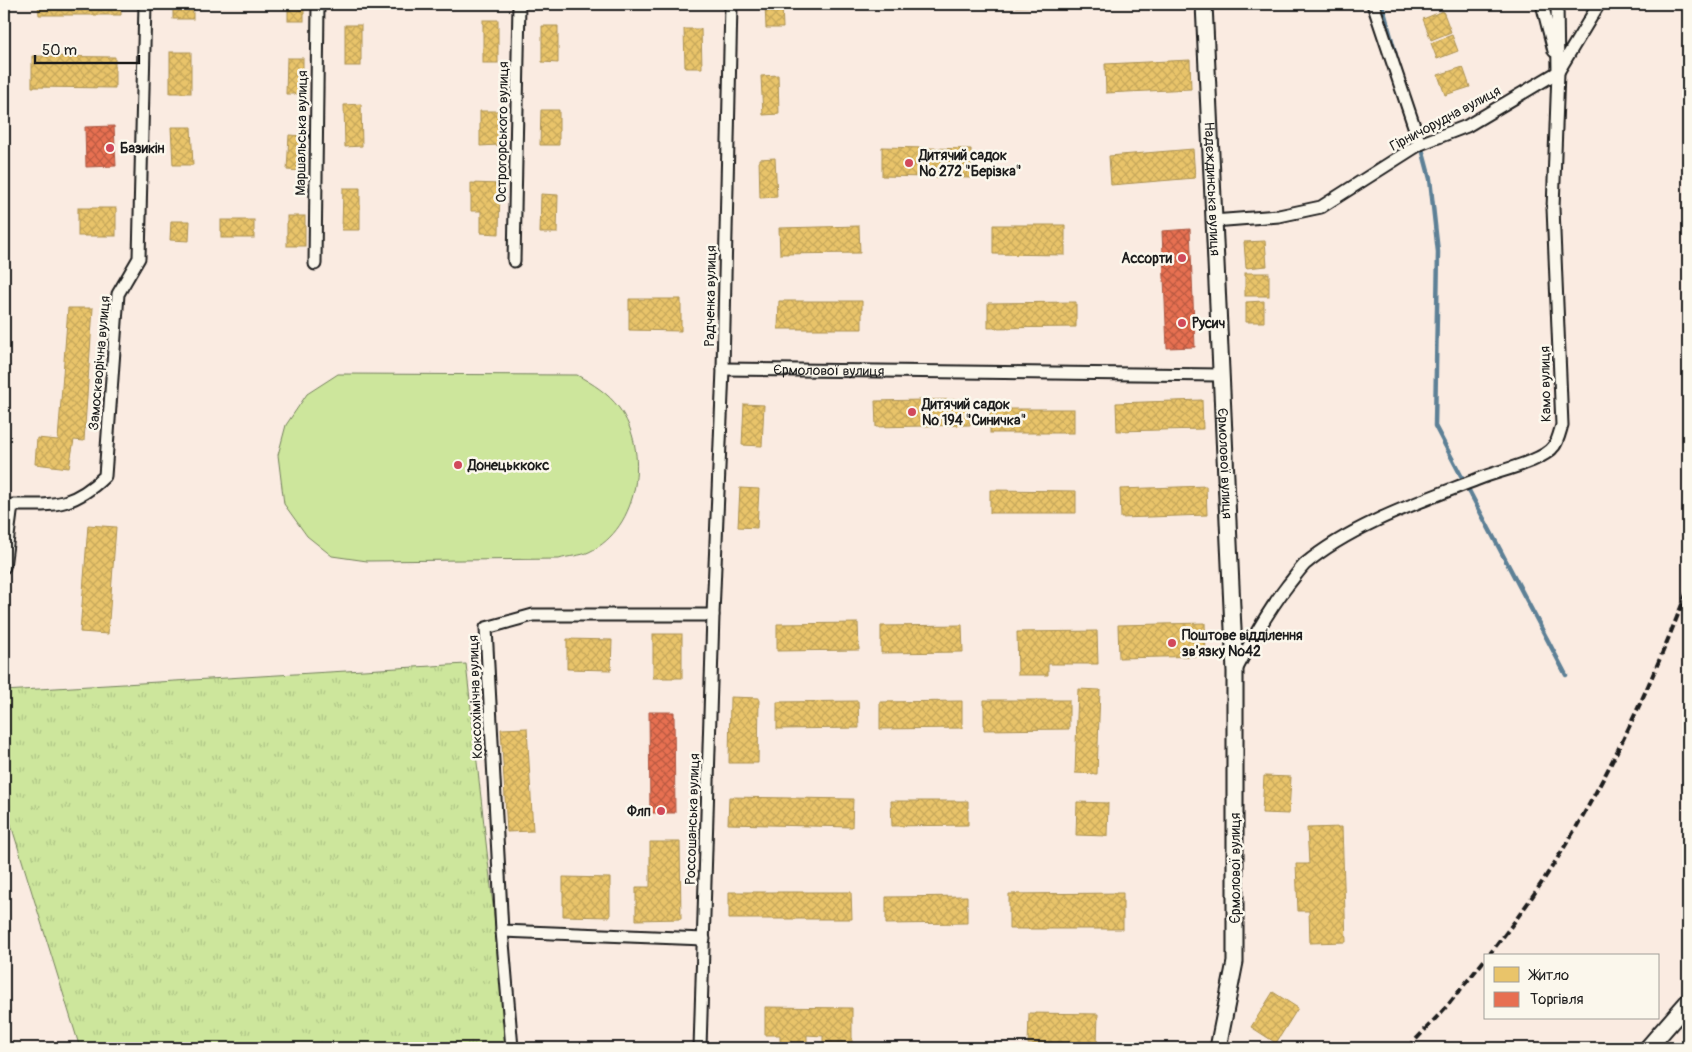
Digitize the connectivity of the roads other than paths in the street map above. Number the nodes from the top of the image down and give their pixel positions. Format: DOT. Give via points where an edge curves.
graph roads {
  1 [pos="145,4"];
  2 [pos="318,4"];
  3 [pos="519,4"];
  4 [pos="732,4"];
  5 [pos="1204,4"];
  6 [pos="1373,4"];
  7 [pos="1542,4"];
  8 [pos="1558,4"];
  9 [pos="1599,4"];
  10 [pos="1558,72"];
  11 [pos="1420,144"];
  12 [pos="1213,221"];
  13 [pos="514,261"];
  14 [pos="315,264"];
  15 [pos="723,369"];
  16 [pos="1220,375"];
  17 [pos="4,567"];
  18 [pos="714,590"];
  19 [pos="713,616"];
  20 [pos="1235,672"];
  21 [pos="502,931"];
  22 [pos="704,939"];
  23 [pos="1688,1002"];
  24 [pos="512,1048"];
  25 [pos="700,1048"];
  26 [pos="1218,1048"];
  27 [pos="1648,1048"];
  1 -- 17 [label="street, Замоскворічна вулиця" via="139,258 118,294 105,476 90,491 61,505 12,505"];
  2 -- 14 [label="street, Маршальська вулиця"];
  3 -- 13 [label="street, Острогорського вулиця"];
  4 -- 15 [label="street, Радченка вулиця"];
  5 -- 12 [label="street, Надєждинська вулиця"];
  6 -- 11 [label="street"];
  7 -- 10 [label="street"];
  8 -- 10 [label="street, Камо вулиця"];
  9 -- 10 [label="street, Гірничорудна вулиця"];
  10 -- 11 [label="street, Гірничорудна вулиця" via="1467,126"];
  10 -- 20 [label="street, Камо вулиця" via="1553,208 1562,425 1554,447 1532,461 1416,504 1327,548 1303,565 1279,597"];
  11 -- 12 [label="street, Гірничорудна вулиця" via="1321,207 1279,216"];
  12 -- 16 [label="street, Надєждинська вулиця"];
  15 -- 16 [label="street, Єрмолової вулиця"];
  15 -- 18 [label="street, Радченка вулиця"];
  16 -- 20 [label="street, Єрмолової вулиця"];
  18 -- 19 [label="street, Россошанська вулиця"];
  19 -- 21 [label="street, Коксохімічна вулиця" via="533,615 486,628"];
  19 -- 22 [label="street, Россошанська вулиця"];
  20 -- 26 [label="street, Єрмолової вулиця" via="1235,962"];
  21 -- 22 [label="street"];
  21 -- 24 [label="street, Коксохімічна вулиця"];
  22 -- 25 [label="street, Россошанська вулиця"];
  23 -- 27 [label="main road"];
}
